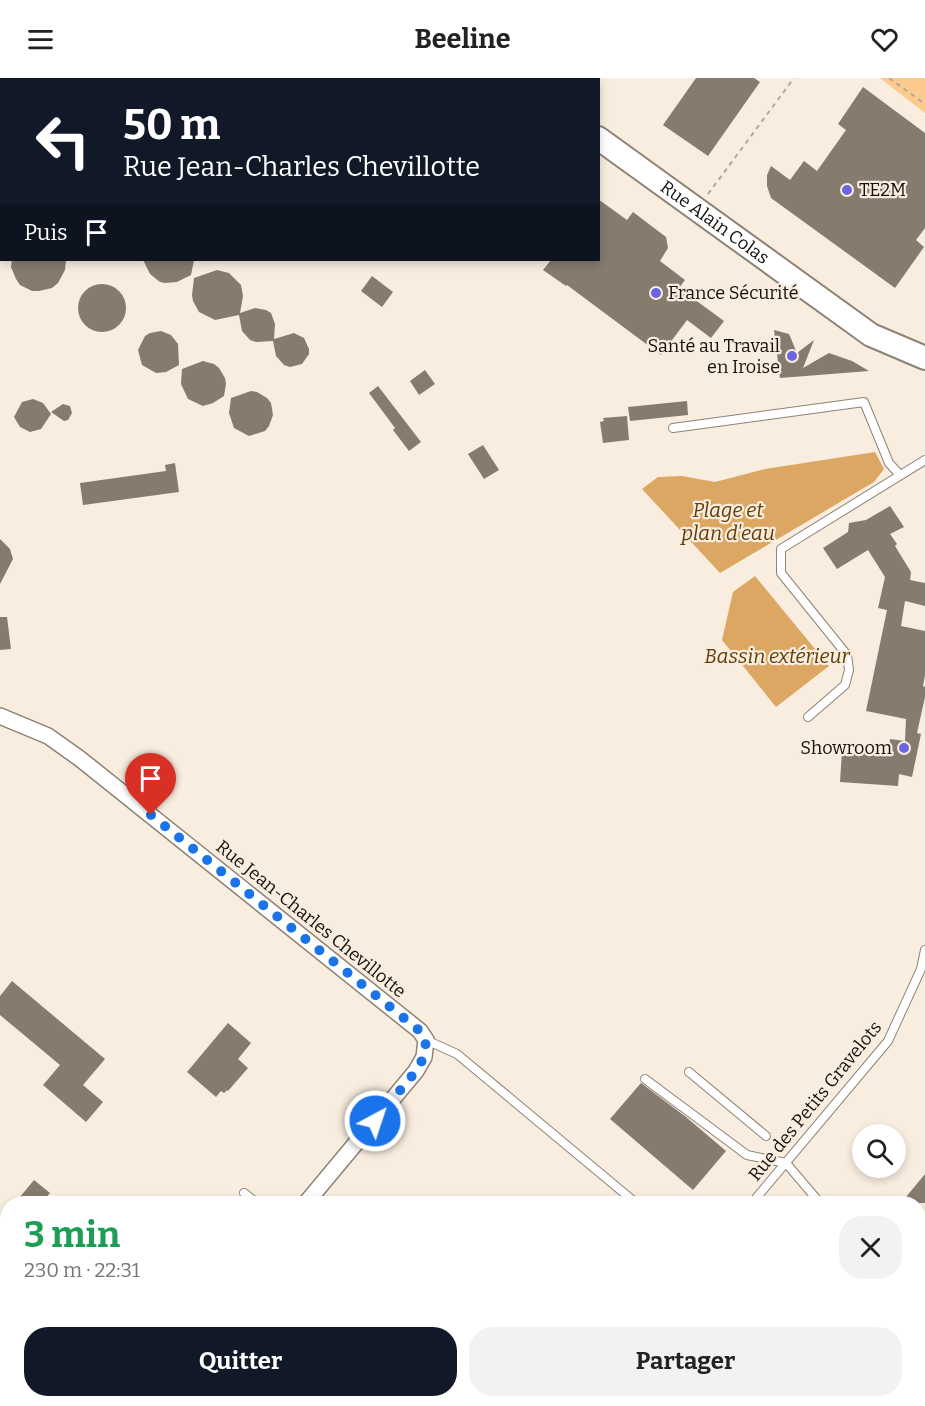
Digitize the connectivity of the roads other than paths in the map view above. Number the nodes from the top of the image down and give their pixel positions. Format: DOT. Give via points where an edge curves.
graph roads {
  1 [pos="600,139"];
  2 [pos="925,358"];
  3 [pos="673,428"];
  4 [pos="925,460"];
  5 [pos="900,475"];
  6 [pos="0,716"];
  7 [pos="808,717"];
  8 [pos="925,950"];
  9 [pos="426,1040"];
  10 [pos="689,1072"];
  11 [pos="645,1079"];
  12 [pos="766,1136"];
  13 [pos="786,1163"];
  14 [pos="244,1193"];
  15 [pos="248,1196"];
  16 [pos="312,1196"];
  17 [pos="628,1196"];
  18 [pos="758,1196"];
  19 [pos="814,1196"];
  1 -- 2 [label="street, Rue Alain Colas" via="871,334"];
  3 -- 5 [label="lane" via="864,402 889,463"];
  4 -- 5 [label="lane"];
  5 -- 7 [label="lane" via="781,549 781,573 847,655 845,685"];
  6 -- 9 [label="street, Rue Jean-Charles Chevillotte" via="48,736 79,758 420,1031"];
  8 -- 13 [label="lane, Rue des Petits Gravelots" via="921,969 888,1041"];
  9 -- 16 [label="street" via="424,1057 416,1071"];
  9 -- 17 [label="lane" via="457,1054"];
  10 -- 12 [label="lane"];
  11 -- 13 [label="lane" via="747,1155"];
  13 -- 18 [label="lane, Rue des Petits Gravelots"];
  13 -- 19 [label="lane"];
  14 -- 15 [label="lane"];
}
